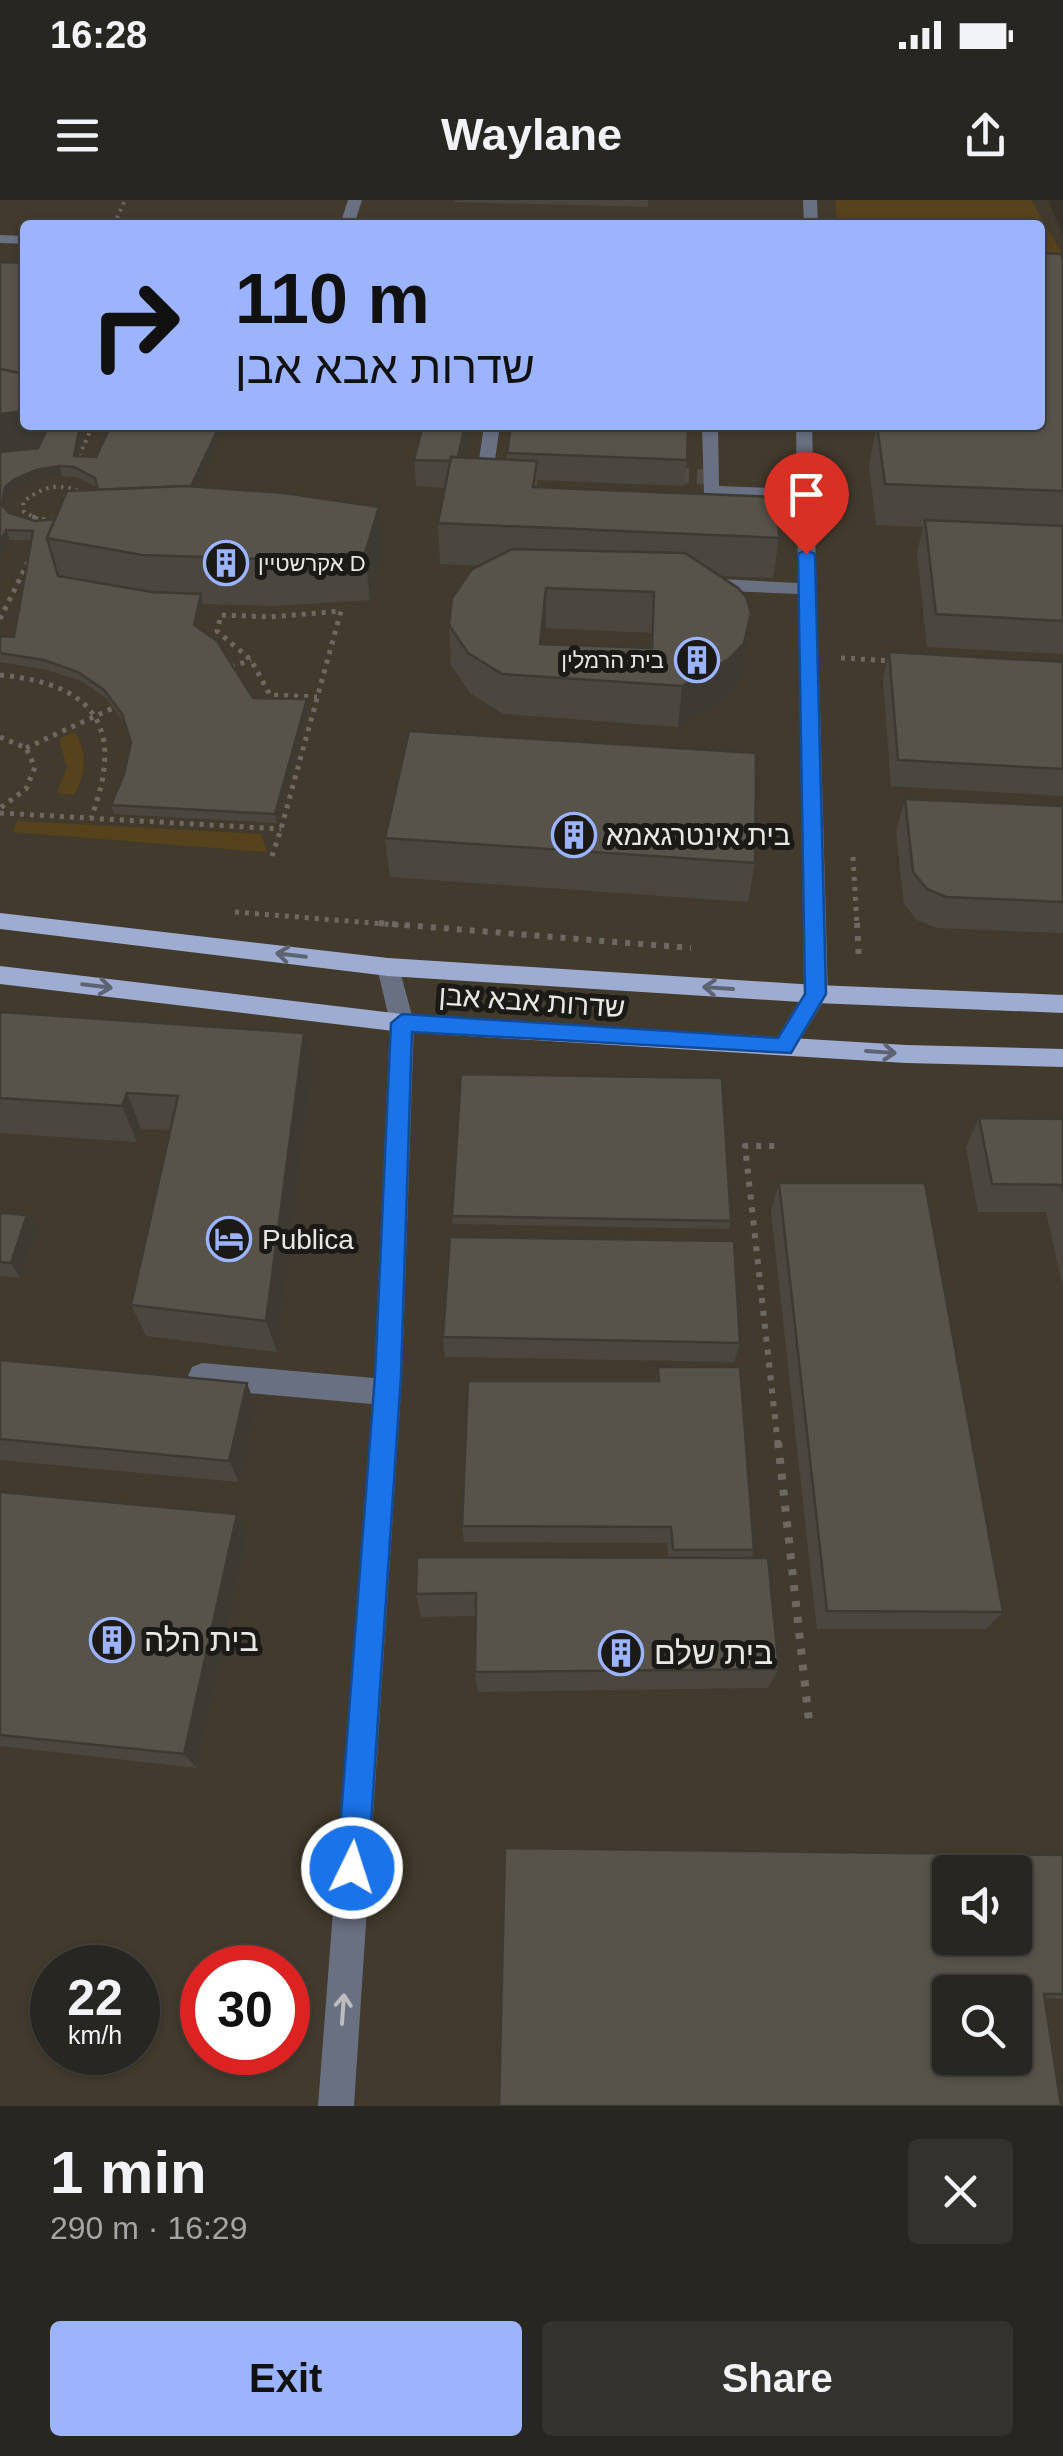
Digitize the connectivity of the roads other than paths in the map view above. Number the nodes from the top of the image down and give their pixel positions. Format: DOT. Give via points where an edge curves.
graph roads {
  1 [pos="491,430"];
  2 [pos="710,430"];
  3 [pos="804,430"];
  4 [pos="486,467"];
  5 [pos="805,494"];
  6 [pos="698,584"];
  7 [pos="807,590"];
  8 [pos="0,921"];
  9 [pos="388,967"];
  10 [pos="0,975"];
  11 [pos="816,994"];
  12 [pos="1063,1004"];
  13 [pos="402,1023"];
  14 [pos="784,1046"];
  15 [pos="1063,1058"];
  16 [pos="202,1376"];
  17 [pos="386,1392"];
  18 [pos="336,2106"];
  1 -- 4 [label="street"];
  2 -- 5 [label="street" via="710,490"];
  3 -- 5 [label="street"];
  5 -- 7 [label="street" via="796,519"];
  6 -- 7 [label="street"];
  7 -- 11 [label="street"];
  9 -- 8 [label="main road, שדרות אבא אבן, one-way"];
  11 -- 9 [label="main road, שדרות אבא אבן, one-way"];
  9 -- 13 [label="street"];
  10 -- 13 [label="main road, שדרות אבא אבן, one-way"];
  11 -- 12 [label="main road, שדרות אבא אבן"];
  11 -- 14 [label="street"];
  13 -- 14 [label="main road, שדרות אבא אבן"];
  13 -- 17 [label="street"];
  14 -- 15 [label="main road, שדרות אבא אבן, one-way"];
  16 -- 17 [label="street"];
  18 -- 17 [label="street, one-way"];
}
